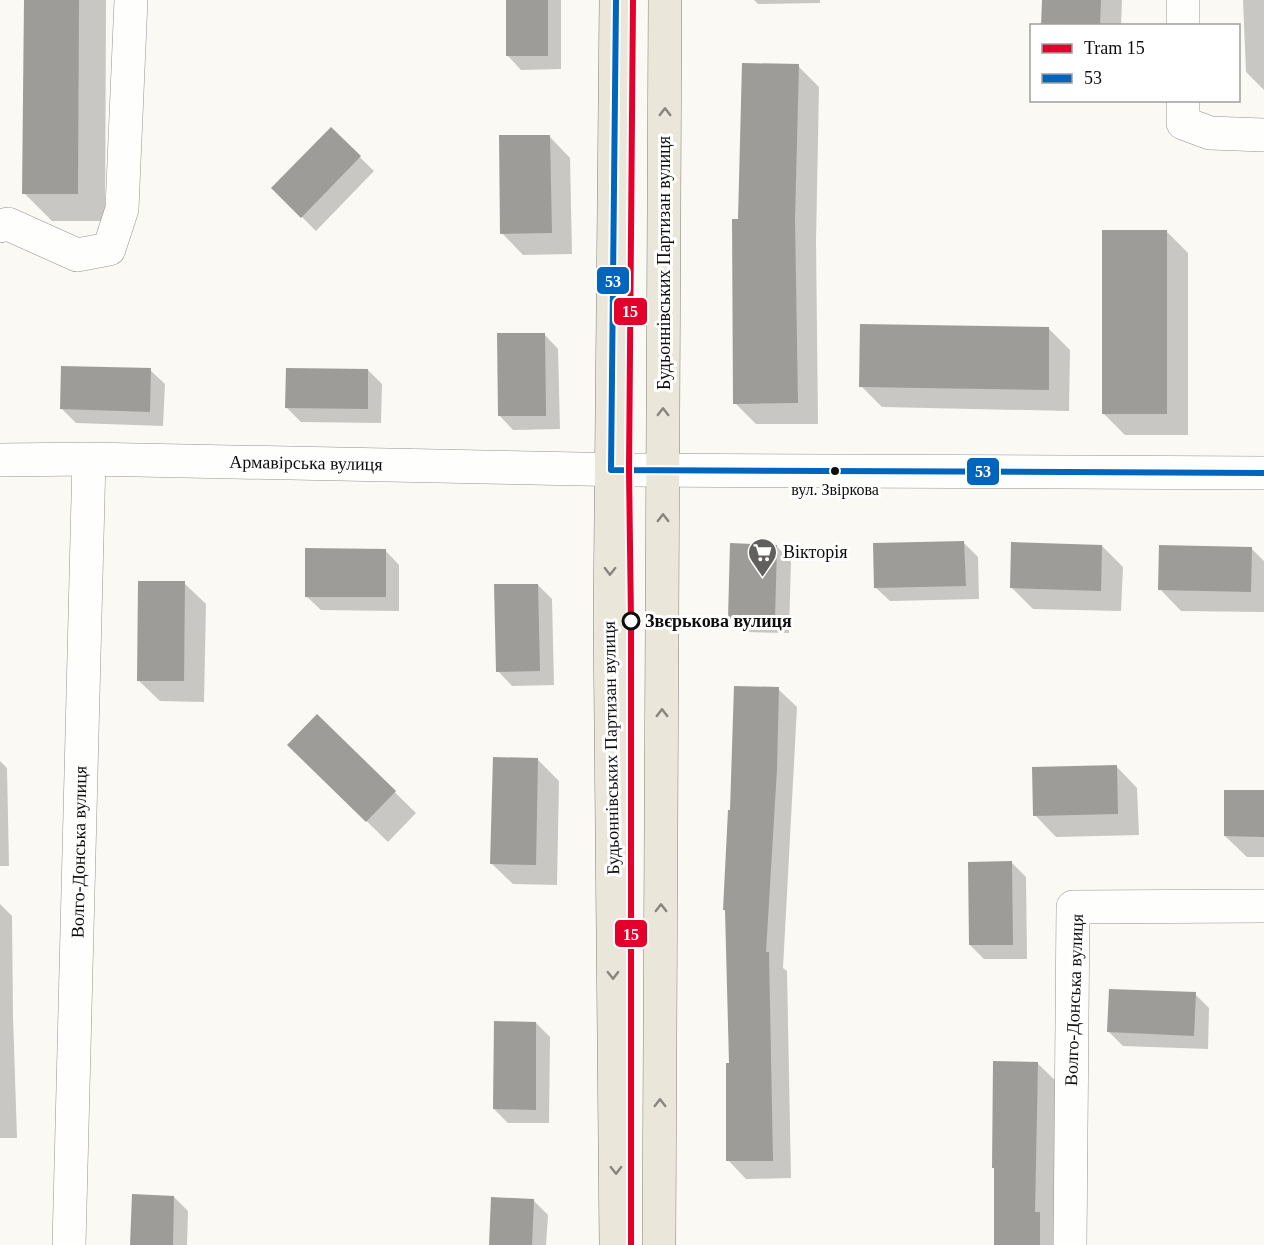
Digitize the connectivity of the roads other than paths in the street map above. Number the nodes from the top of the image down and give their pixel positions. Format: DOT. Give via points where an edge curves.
graph roads {
  1 [pos="131,0"];
  2 [pos="616,0"];
  3 [pos="665,0"];
  4 [pos="1183,0"];
  5 [pos="1183,24"];
  6 [pos="1183,102"];
  7 [pos="1264,135"];
  8 [pos="0,226"];
  9 [pos="89,459"];
  10 [pos="0,460"];
  11 [pos="611,470"];
  12 [pos="663,470"];
  13 [pos="1264,473"];
  14 [pos="1264,906"];
  15 [pos="69,1245"];
  16 [pos="616,1245"];
  17 [pos="659,1245"];
  18 [pos="1070,1245"];
  1 -- 8 [label="street" via="122,209 108,249 76,255 8,224"];
  2 -- 11 [label="main road, Будьоннівських Партизан вулиця"];
  12 -- 3 [label="main road, Будьоннівських Партизан вулиця, one-way"];
  4 -- 5 [label="street"];
  6 -- 7 [label="street" via="1183,123 1210,133"];
  9 -- 10 [label="street, Армавірська вулиця"];
  9 -- 11 [label="street, Армавірська вулиця"];
  9 -- 15 [label="street, Волго-Донська вулиця"];
  11 -- 12 [label="street"];
  11 -- 16 [label="main road, Будьоннівських Партизан вулиця, one-way"];
  12 -- 13 [label="street"];
  17 -- 12 [label="main road, Будьоннівських Партизан вулиця, one-way"];
  14 -- 18 [label="street, Волго-Донська вулиця" via="1073,907"];
}
